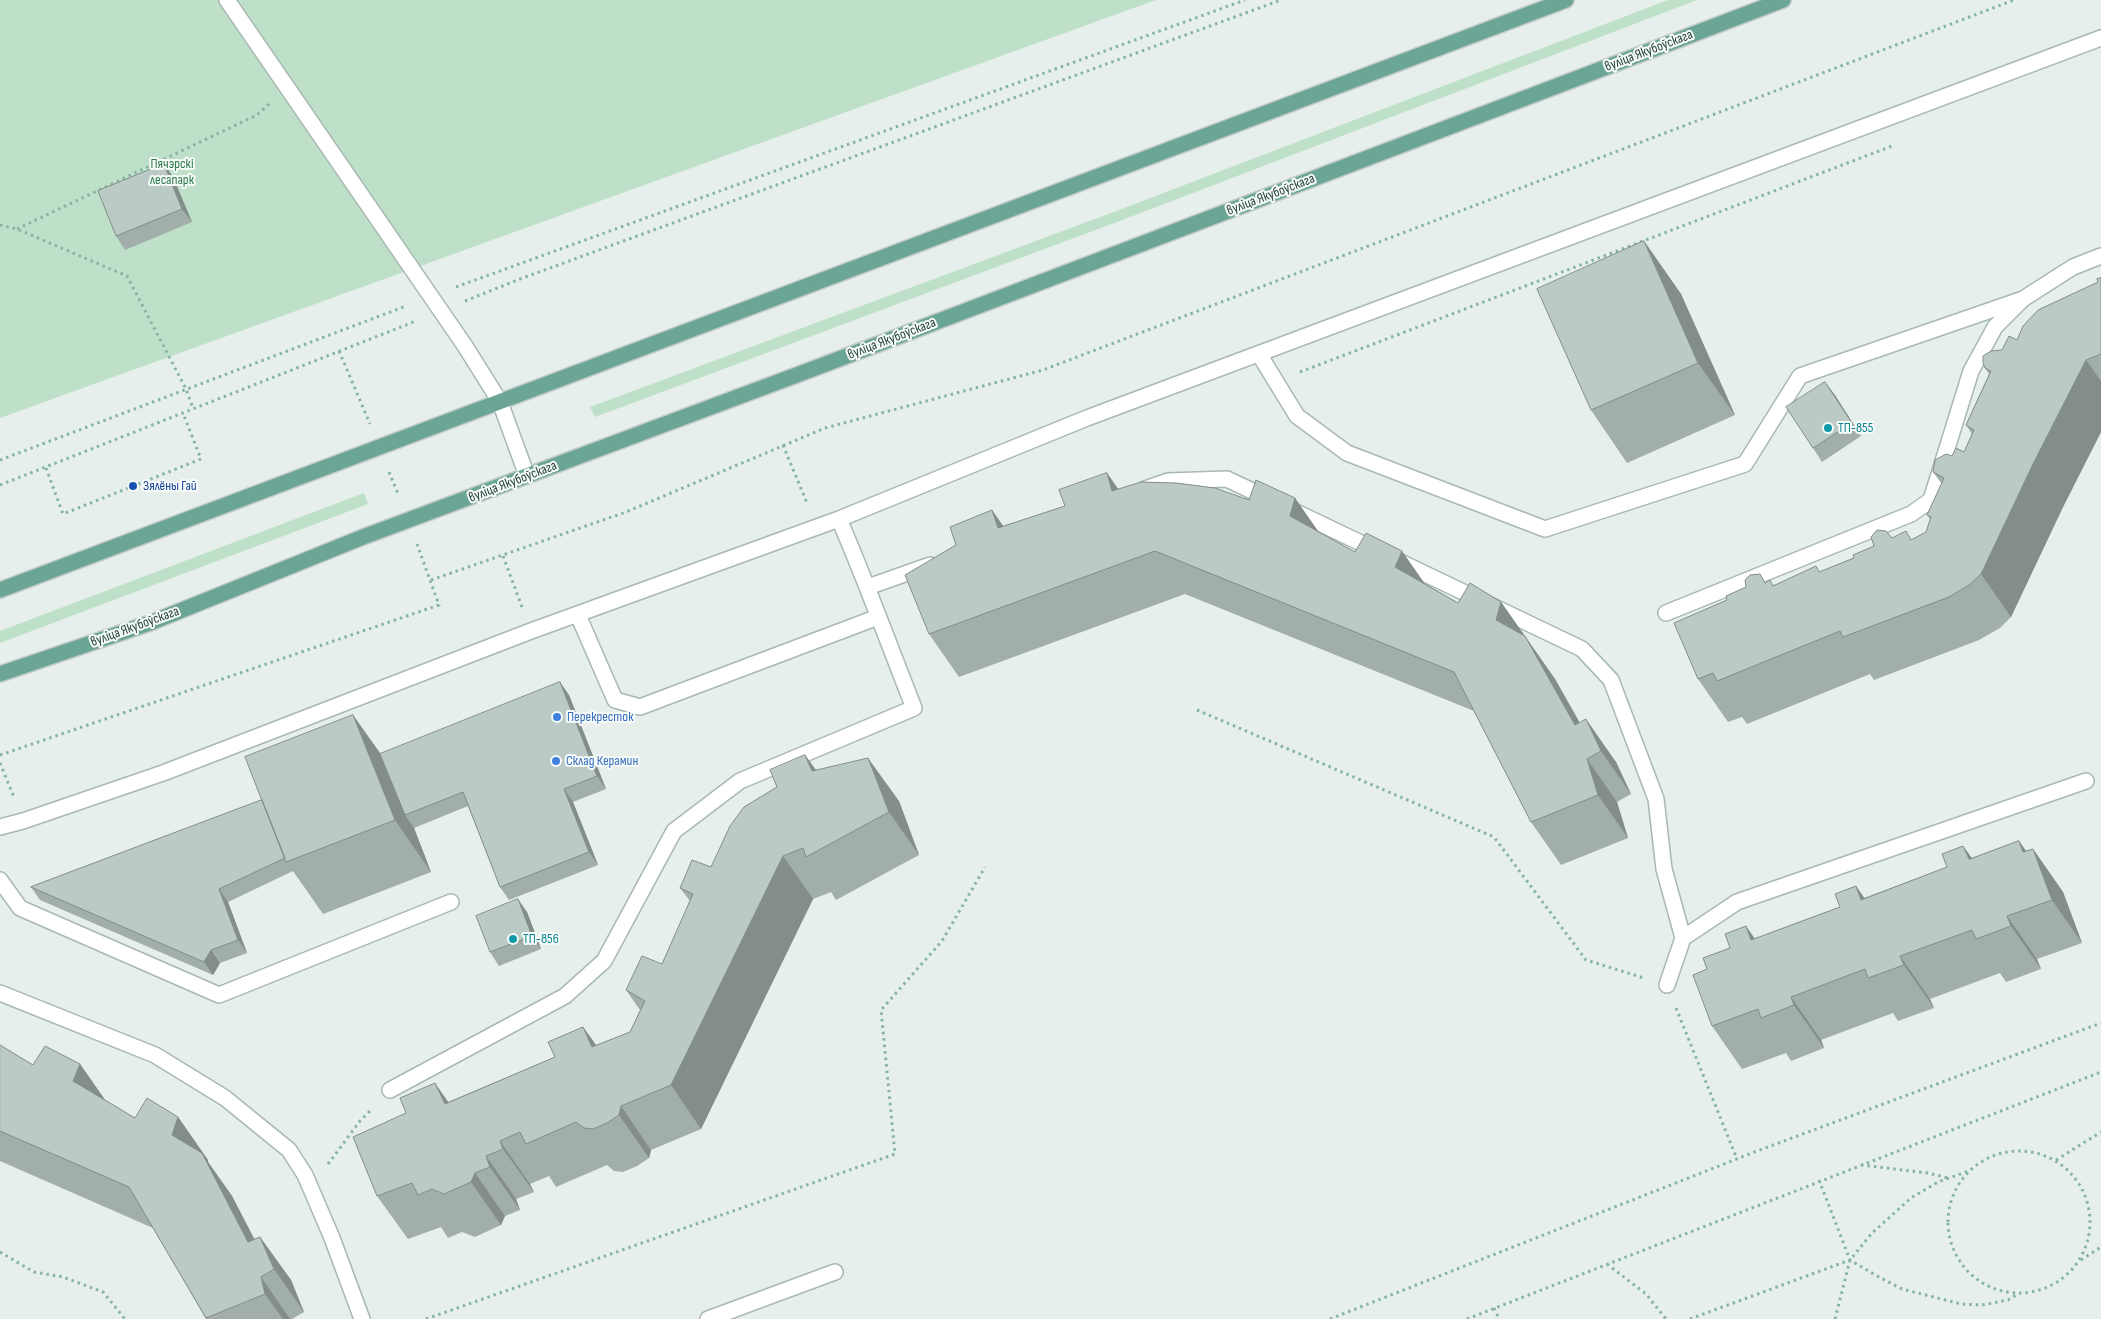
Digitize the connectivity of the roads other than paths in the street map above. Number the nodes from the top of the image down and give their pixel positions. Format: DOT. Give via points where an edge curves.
graph roads {
  1 [pos="227,0"];
  2 [pos="1566,0"];
  3 [pos="1783,0"];
  4 [pos="2101,38"];
  5 [pos="2101,256"];
  6 [pos="2023,299"];
  7 [pos="1259,354"];
  8 [pos="500,402"];
  9 [pos="527,476"];
  10 [pos="1130,494"];
  11 [pos="839,519"];
  12 [pos="943,560"];
  13 [pos="868,587"];
  14 [pos="0,590"];
  15 [pos="1666,613"];
  16 [pos="578,615"];
  17 [pos="878,617"];
  18 [pos="0,674"];
  19 [pos="2086,782"];
  20 [pos="0,827"];
  21 [pos="0,880"];
  22 [pos="451,902"];
  23 [pos="1683,938"];
  24 [pos="1667,985"];
  25 [pos="0,992"];
  26 [pos="390,1090"];
  27 [pos="835,1272"];
  28 [pos="362,1319"];
  29 [pos="708,1319"];
  1 -- 8 [label="street" via="465,346"];
  2 -- 8 [label="main road"];
  3 -- 9 [label="main road, вуліца Якубоўскага"];
  4 -- 7 [label="street"];
  5 -- 6 [label="street" via="2073,267"];
  6 -- 7 [label="street" via="1800,376 1746,464 1545,528 1347,453 1296,416"];
  6 -- 15 [label="street" via="1995,327 1971,372 1930,500 1911,514"];
  7 -- 11 [label="street" via="1087,418"];
  8 -- 9 [label="street"];
  8 -- 14 [label="main road"];
  9 -- 18 [label="main road, вуліца Якубоўскага" via="363,537 150,623"];
  10 -- 23 [label="street" via="1168,481 1227,479 1582,649 1611,680 1656,800 1664,869"];
  11 -- 13 [label="street"];
  11 -- 16 [label="street"];
  12 -- 13 [label="street"];
  13 -- 17 [label="street"];
  16 -- 17 [label="street" via="614,700 640,707"];
  16 -- 20 [label="street" via="162,773"];
  17 -- 26 [label="street" via="914,708 740,781 674,830 604,961 572,990"];
  19 -- 23 [label="street" via="1738,902"];
  21 -- 22 [label="street" via="20,908 219,995"];
  23 -- 24 [label="street"];
  25 -- 28 [label="street" via="155,1055 217,1093 289,1150 311,1188"];
  27 -- 29 [label="street"];
}
